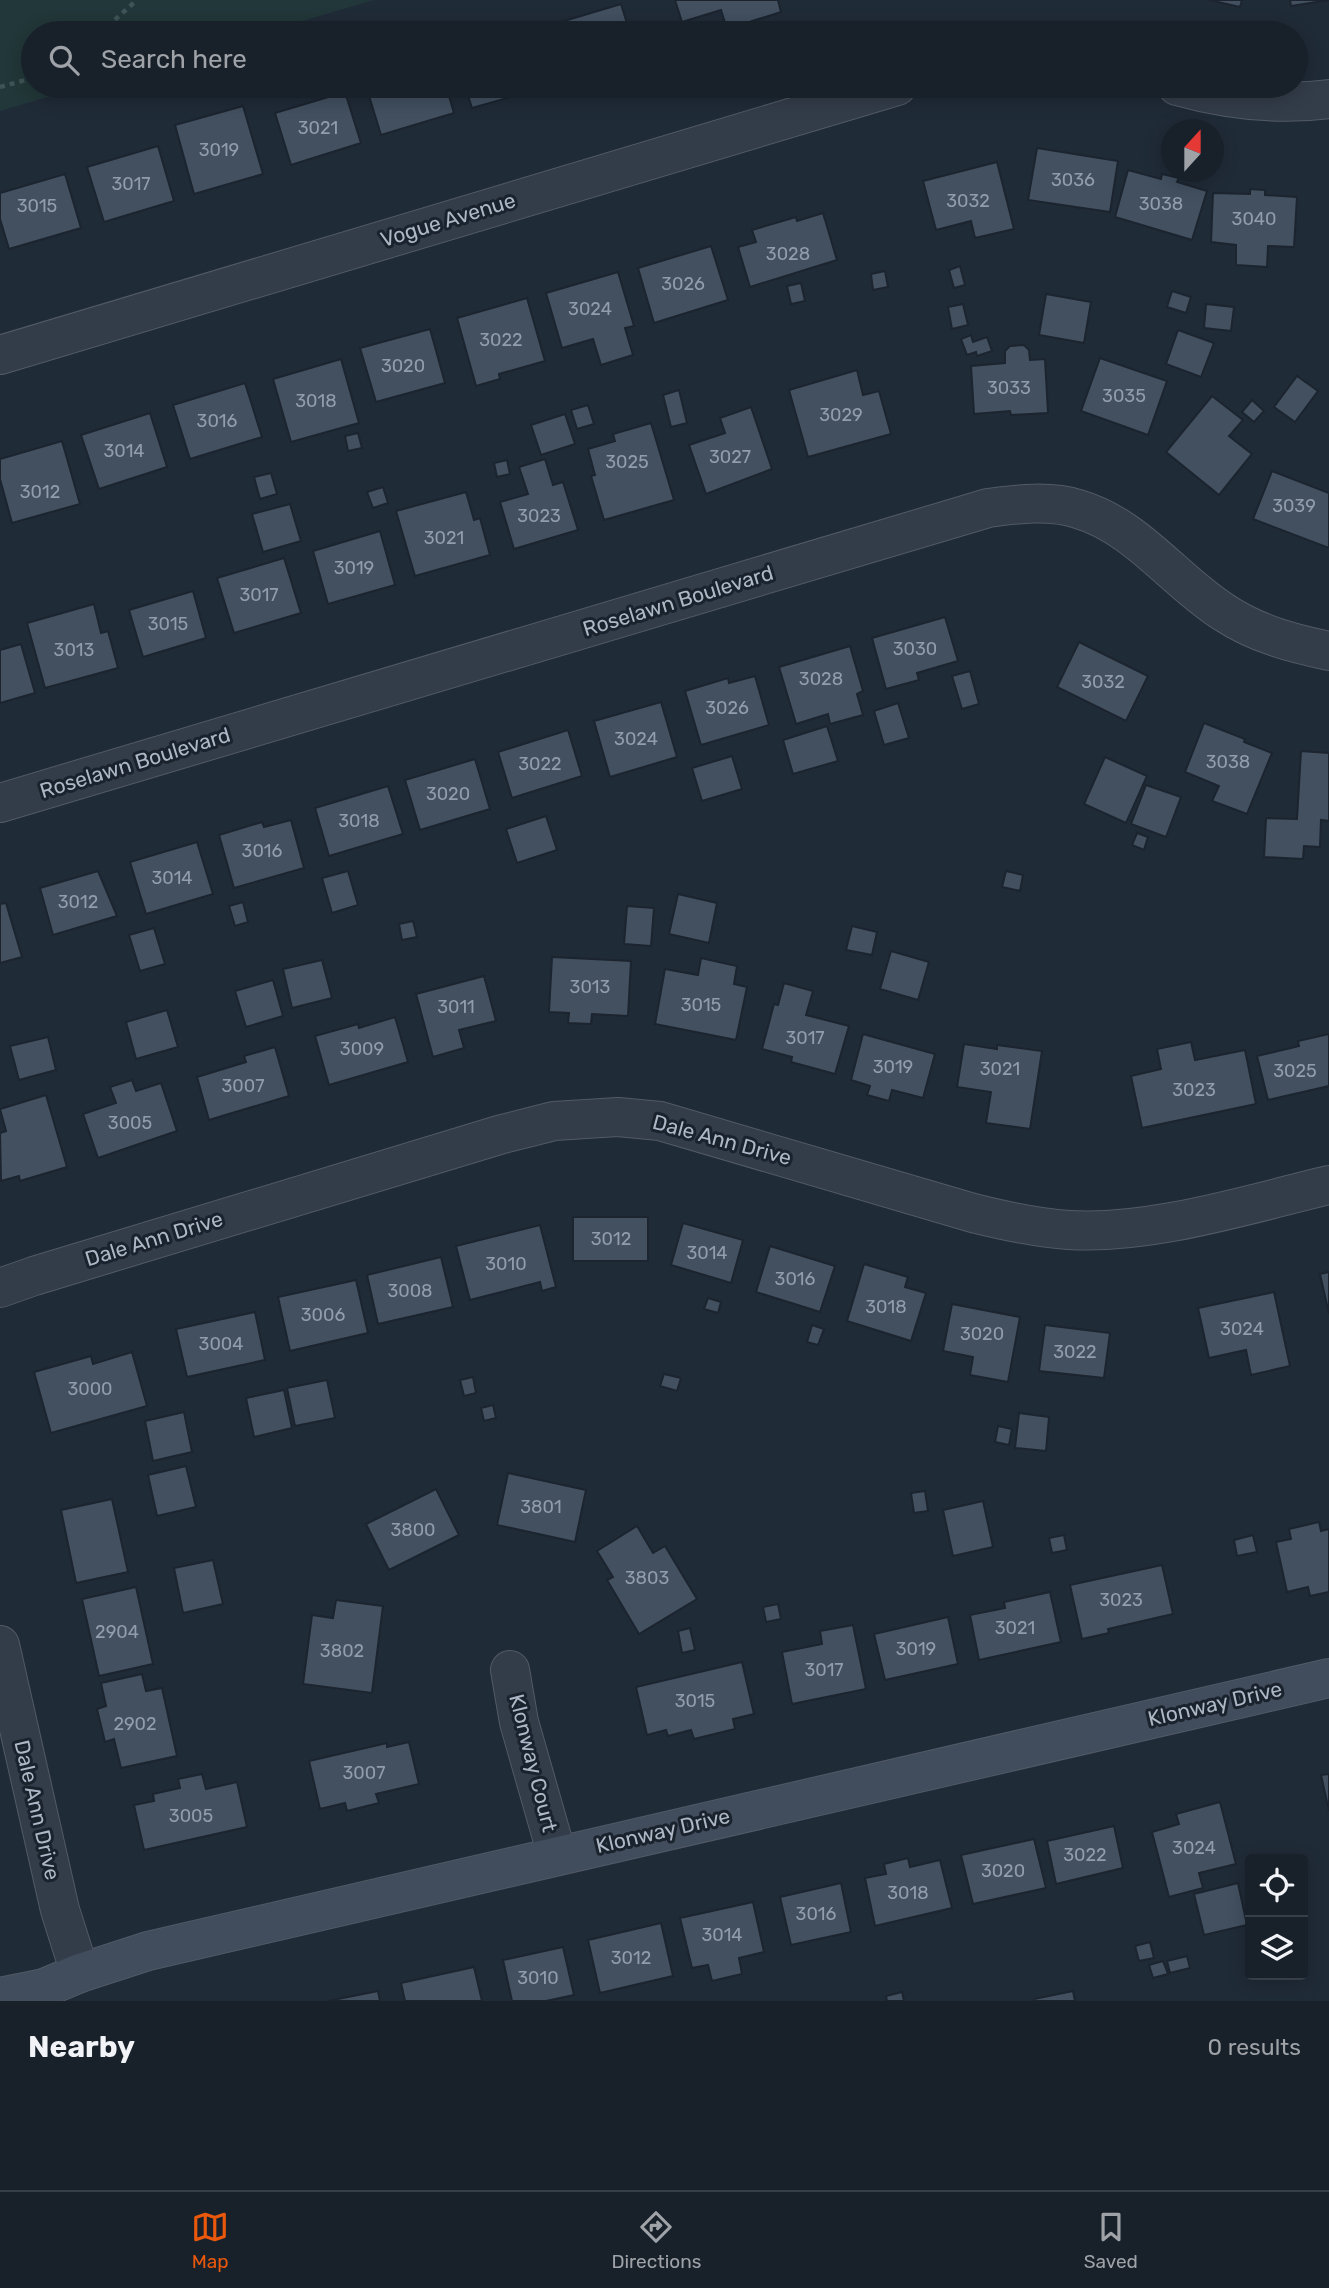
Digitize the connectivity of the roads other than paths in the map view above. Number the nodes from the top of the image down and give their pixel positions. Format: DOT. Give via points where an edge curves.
graph roads {
  1 [pos="857,98"];
  2 [pos="1228,98"];
  3 [pos="1329,99"];
  4 [pos="0,355"];
  5 [pos="1329,651"];
  6 [pos="0,803"];
  7 [pos="1329,1185"];
  8 [pos="0,1288"];
  9 [pos="0,1645"];
  10 [pos="510,1670"];
  11 [pos="1329,1678"];
  12 [pos="557,1855"];
  13 [pos="80,1973"];
  14 [pos="0,1997"];
  1 -- 4 [label="street, Vogue Avenue"];
  2 -- 3 [label="street" via="1255,102"];
  5 -- 6 [label="street, Roselawn Boulevard" via="1281,640 1225,614 1104,519 1076,508 1026,503 988,508"];
  7 -- 8 [label="street, Dale Ann Drive" via="1164,1223 1070,1230 973,1213 660,1121 618,1117 555,1121"];
  9 -- 13 [label="street, Dale Ann Drive" via="60,1910"];
  10 -- 12 [label="street, Klonway Court" via="519,1721"];
  11 -- 12 [label="street, Klonway Drive"];
  12 -- 13 [label="street, Klonway Drive" via="148,1951"];
  13 -- 14 [label="street, Klonway Drive" via="44,1988"];
}
